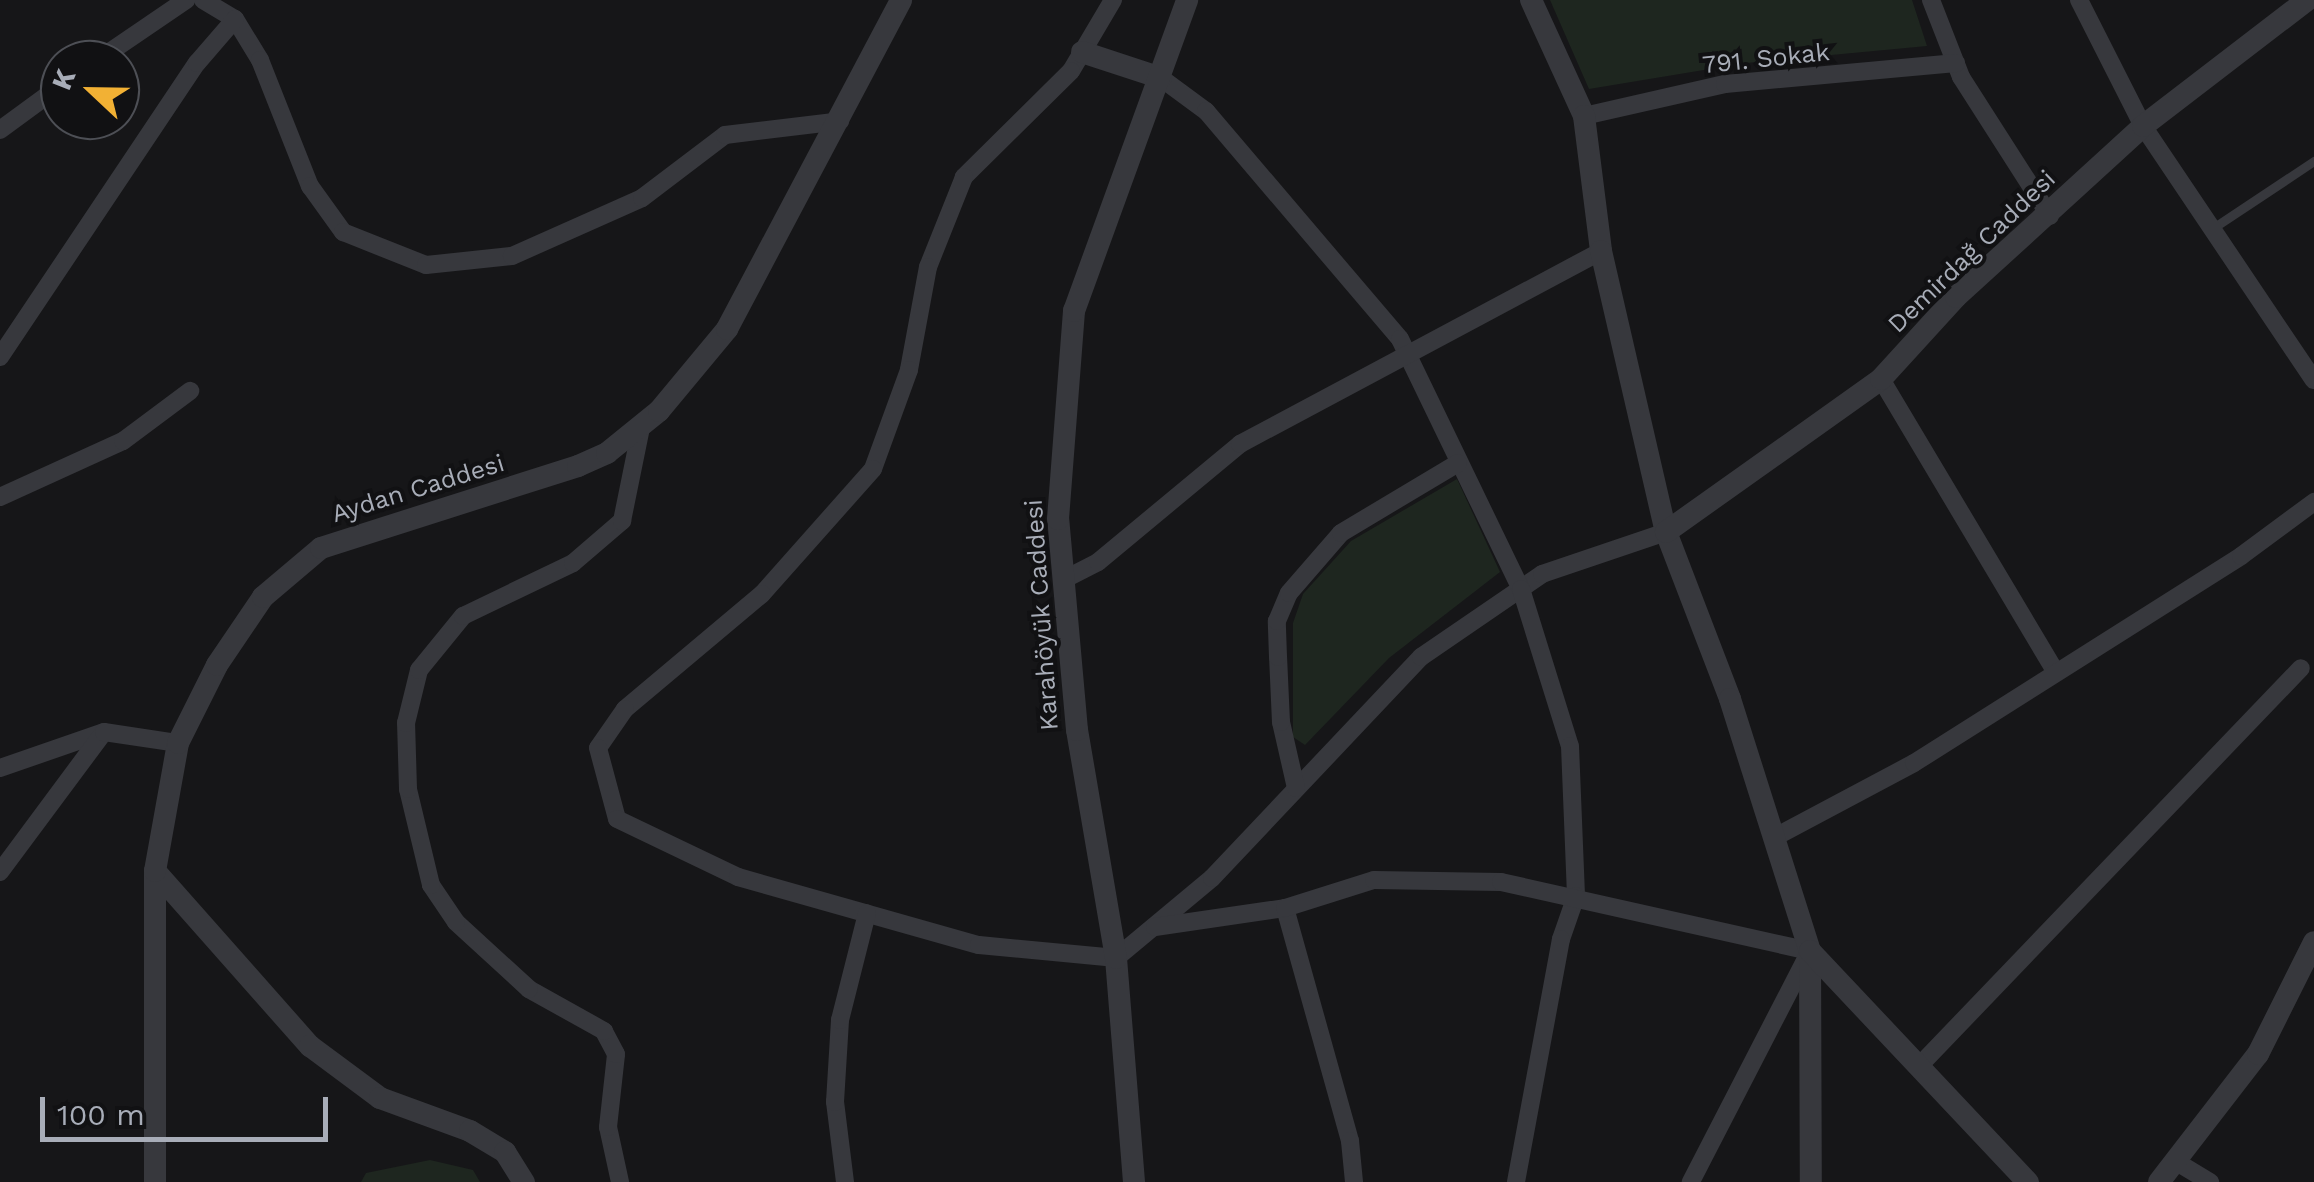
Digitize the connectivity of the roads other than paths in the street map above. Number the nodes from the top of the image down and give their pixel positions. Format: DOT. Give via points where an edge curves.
graph roads {
  1 [pos="186,0"];
  2 [pos="203,0"];
  3 [pos="901,0"];
  4 [pos="1113,0"];
  5 [pos="1187,0"];
  6 [pos="1531,0"];
  7 [pos="1931,0"];
  8 [pos="2079,0"];
  9 [pos="2305,0"];
  10 [pos="2314,18"];
  11 [pos="234,20"];
  12 [pos="127,40"];
  13 [pos="1082,52"];
  14 [pos="1956,63"];
  15 [pos="1161,78"];
  16 [pos="40,101"];
  17 [pos="1584,116"];
  18 [pos="840,121"];
  19 [pos="2143,126"];
  20 [pos="0,130"];
  21 [pos="2314,161"];
  22 [pos="2050,216"];
  23 [pos="2216,226"];
  24 [pos="1601,252"];
  25 [pos="1407,355"];
  26 [pos="0,358"];
  27 [pos="1881,379"];
  28 [pos="2314,380"];
  29 [pos="190,391"];
  30 [pos="641,428"];
  31 [pos="1458,464"];
  32 [pos="0,497"];
  33 [pos="2314,502"];
  34 [pos="1666,532"];
  35 [pos="1063,580"];
  36 [pos="1521,589"];
  37 [pos="2301,668"];
  38 [pos="2056,672"];
  39 [pos="104,732"];
  40 [pos="178,743"];
  41 [pos="0,768"];
  42 [pos="1296,788"];
  43 [pos="1775,837"];
  44 [pos="155,871"];
  45 [pos="0,872"];
  46 [pos="1576,896"];
  47 [pos="1285,908"];
  48 [pos="867,914"];
  49 [pos="1154,927"];
  50 [pos="2314,942"];
  51 [pos="1810,951"];
  52 [pos="1116,958"];
  53 [pos="1922,1063"];
  54 [pos="2175,1162"];
  55 [pos="2022,1179"];
  56 [pos="155,1182"];
  57 [pos="524,1182"];
  58 [pos="620,1182"];
  59 [pos="846,1182"];
  60 [pos="1134,1182"];
  61 [pos="1354,1182"];
  62 [pos="1516,1182"];
  63 [pos="1691,1182"];
  64 [pos="1811,1182"];
  65 [pos="2159,1182"];
  66 [pos="2210,1182"];
  1 -- 12 [label="street"];
  2 -- 11 [label="street"];
  3 -- 18 [label="street, Aydan Caddesi"];
  4 -- 13 [label="street"];
  5 -- 15 [label="street, Karahöyük Caddesi"];
  6 -- 17 [label="street"];
  7 -- 14 [label="street"];
  8 -- 19 [label="street"];
  9 -- 10 [label="street"];
  9 -- 19 [label="street, Demirdağ Caddesi"];
  11 -- 18 [label="street" via="260,60 310,186 343,232 426,265 512,256 642,198 724,135"];
  11 -- 26 [label="street" via="197,63"];
  13 -- 15 [label="street"];
  13 -- 48 [label="street" via="964,178 928,267 909,370 873,470 762,594 625,709 598,748 617,819 738,877"];
  14 -- 17 [label="street, 791. Sokak" via="1725,84"];
  14 -- 22 [label="street"];
  15 -- 25 [label="street" via="1206,111"];
  15 -- 35 [label="street, Karahöyük Caddesi" via="1074,310 1058,519"];
  16 -- 20 [label="street"];
  17 -- 24 [label="street"];
  18 -- 30 [label="street, Aydan Caddesi" via="727,328"];
  19 -- 22 [label="street, Demirdağ Caddesi"];
  19 -- 23 [label="street"];
  21 -- 23 [label="lane"];
  22 -- 27 [label="street, Demirdağ Caddesi" via="1956,297"];
  23 -- 28 [label="street"];
  24 -- 25 [label="street"];
  24 -- 34 [label="street"];
  25 -- 31 [label="street"];
  25 -- 35 [label="street" via="1240,444 1098,562"];
  27 -- 34 [label="street, Demirdağ Caddesi"];
  27 -- 38 [label="street"];
  29 -- 32 [label="street" via="123,441"];
  30 -- 40 [label="street, Aydan Caddesi" via="607,453 538,482 321,548 286,574 240,628"];
  30 -- 58 [label="street" via="622,521 573,563 462,616 419,670 406,723 408,789 431,885 456,922 529,989 604,1031 616,1054 608,1126"];
  31 -- 36 [label="street"];
  31 -- 42 [label="street" via="1341,532 1289,593 1277,621 1278,656 1281,722"];
  33 -- 38 [label="street"];
  34 -- 36 [label="street" via="1542,574"];
  34 -- 43 [label="street"];
  35 -- 52 [label="street, Karahöyük Caddesi" via="1077,730"];
  36 -- 42 [label="street" via="1421,657"];
  36 -- 46 [label="street" via="1570,746"];
  37 -- 53 [label="street"];
  38 -- 43 [label="street" via="1914,763"];
  39 -- 40 [label="street"];
  39 -- 41 [label="street"];
  39 -- 45 [label="street"];
  40 -- 44 [label="street, Aydan Caddesi"];
  42 -- 49 [label="street" via="1212,878"];
  43 -- 51 [label="street"];
  44 -- 56 [label="street, Aydan Caddesi"];
  44 -- 57 [label="street" via="310,1046 380,1098 470,1131 505,1152"];
  46 -- 47 [label="street" via="1501,882 1374,880"];
  46 -- 51 [label="street"];
  46 -- 62 [label="street"];
  47 -- 49 [label="street"];
  47 -- 61 [label="street" via="1350,1141"];
  48 -- 52 [label="street" via="979,945"];
  48 -- 59 [label="street" via="840,1020 835,1102"];
  49 -- 52 [label="street"];
  50 -- 54 [label="street" via="2258,1054"];
  51 -- 53 [label="street"];
  51 -- 63 [label="street"];
  51 -- 64 [label="street"];
  52 -- 60 [label="street, Karahöyük Caddesi"];
  53 -- 55 [label="street"];
  54 -- 65 [label="street"];
  54 -- 66 [label="street"];
}
